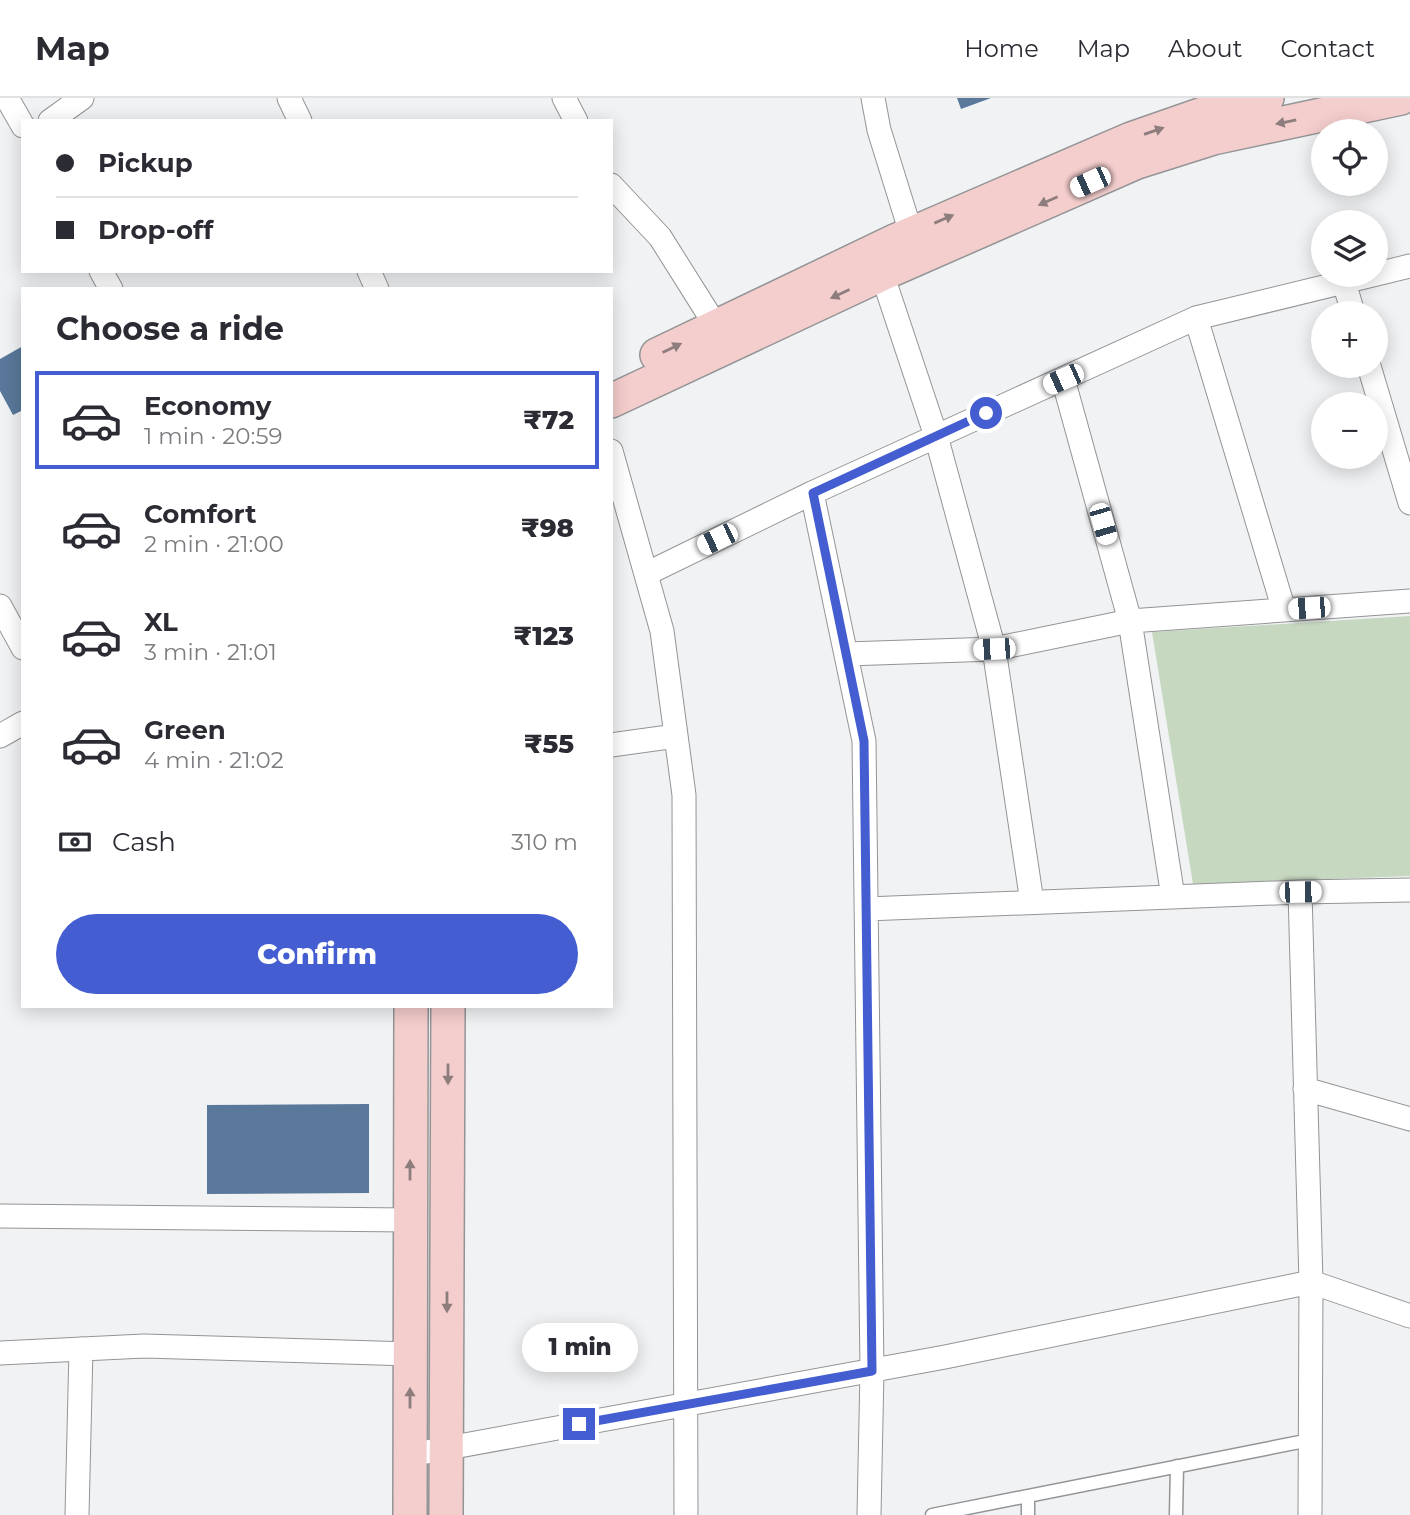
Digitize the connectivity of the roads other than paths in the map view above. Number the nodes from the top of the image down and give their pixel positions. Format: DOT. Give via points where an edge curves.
graph roads {
  1 [pos="7,98"];
  2 [pos="82,98"];
  3 [pos="289,98"];
  4 [pos="564,98"];
  5 [pos="873,98"];
  6 [pos="1267,98"];
  7 [pos="1401,98"];
  8 [pos="53,119"];
  9 [pos="299,119"];
  10 [pos="575,119"];
  11 [pos="21,122"];
  12 [pos="613,188"];
  13 [pos="911,233"];
  14 [pos="1410,266"];
  15 [pos="1388,271"];
  16 [pos="882,274"];
  17 [pos="1323,287"];
  18 [pos="1196,318"];
  19 [pos="716,326"];
  20 [pos="613,377"];
  21 [pos="1373,378"];
  22 [pos="1063,379"];
  23 [pos="613,400"];
  24 [pos="936,436"];
  25 [pos="613,457"];
  26 [pos="813,493"];
  27 [pos="1410,503"];
  28 [pos="646,574"];
  29 [pos="1410,601"];
  30 [pos="0,606"];
  31 [pos="1284,610"];
  32 [pos="1130,621"];
  33 [pos="21,644"];
  34 [pos="994,649"];
  35 [pos="846,653"];
  36 [pos="21,724"];
  37 [pos="0,736"];
  38 [pos="676,736"];
  39 [pos="613,745"];
  40 [pos="1410,890"];
  41 [pos="1300,892"];
  42 [pos="1173,897"];
  43 [pos="1032,902"];
  44 [pos="866,909"];
  45 [pos="411,1008"];
  46 [pos="448,1008"];
  47 [pos="1305,1089"];
  48 [pos="1410,1119"];
  49 [pos="0,1216"];
  50 [pos="410,1220"];
  51 [pos="1311,1282"];
  52 [pos="1410,1316"];
  53 [pos="81,1349"];
  54 [pos="0,1353"];
  55 [pos="410,1354"];
  56 [pos="872,1371"];
  57 [pos="685,1405"];
  58 [pos="1310,1440"];
  59 [pos="446,1449"];
  60 [pos="410,1455"];
  61 [pos="1177,1466"];
  62 [pos="1028,1496"];
  63 [pos="77,1515"];
  64 [pos="410,1515"];
  65 [pos="446,1515"];
  66 [pos="686,1515"];
  67 [pos="869,1515"];
  68 [pos="932,1515"];
  69 [pos="1028,1515"];
  70 [pos="1176,1515"];
  71 [pos="1310,1515"];
  1 -- 11 [label="street"];
  2 -- 8 [label="street"];
  3 -- 9 [label="street"];
  4 -- 10 [label="street"];
  5 -- 13 [label="street"];
  13 -- 6 [label="street, one-way" via="1131,139 1220,108"];
  7 -- 16 [label="street, one-way" via="1213,138 1137,162"];
  12 -- 19 [label="street" via="660,237"];
  13 -- 19 [label="street"];
  14 -- 15 [label="street"];
  16 -- 23 [label="street, one-way"];
  16 -- 24 [label="street"];
  17 -- 18 [label="street"];
  18 -- 22 [label="street"];
  18 -- 31 [label="street"];
  20 -- 19 [label="street, one-way"];
  21 -- 27 [label="street"];
  22 -- 24 [label="street"];
  22 -- 32 [label="street"];
  24 -- 26 [label="street"];
  24 -- 34 [label="street"];
  25 -- 28 [label="street"];
  26 -- 28 [label="street"];
  26 -- 35 [label="street"];
  28 -- 38 [label="street" via="662,631"];
  29 -- 31 [label="street"];
  30 -- 33 [label="street"];
  31 -- 32 [label="street"];
  32 -- 34 [label="street"];
  32 -- 42 [label="street"];
  34 -- 35 [label="street"];
  34 -- 43 [label="street"];
  35 -- 44 [label="street" via="864,741"];
  36 -- 37 [label="street"];
  38 -- 39 [label="street"];
  38 -- 57 [label="street" via="684,795"];
  40 -- 41 [label="street"];
  41 -- 42 [label="street"];
  41 -- 47 [label="street"];
  42 -- 43 [label="street"];
  43 -- 44 [label="street"];
  44 -- 56 [label="street"];
  50 -- 45 [label="street, one-way"];
  46 -- 59 [label="street, one-way"];
  47 -- 48 [label="street"];
  47 -- 51 [label="street"];
  49 -- 50 [label="street"];
  50 -- 55 [label="street"];
  51 -- 52 [label="street"];
  51 -- 56 [label="street"];
  51 -- 58 [label="street"];
  53 -- 54 [label="street"];
  53 -- 55 [label="street" via="144,1346"];
  53 -- 63 [label="street"];
  60 -- 55 [label="street, one-way"];
  56 -- 57 [label="street"];
  56 -- 67 [label="street"];
  57 -- 59 [label="street"];
  57 -- 66 [label="street"];
  58 -- 61 [label="lane"];
  58 -- 71 [label="street"];
  59 -- 60 [label="street"];
  59 -- 65 [label="street"];
  60 -- 64 [label="street"];
  61 -- 62 [label="lane"];
  61 -- 70 [label="lane"];
  62 -- 68 [label="lane"];
  62 -- 69 [label="lane"];
}
